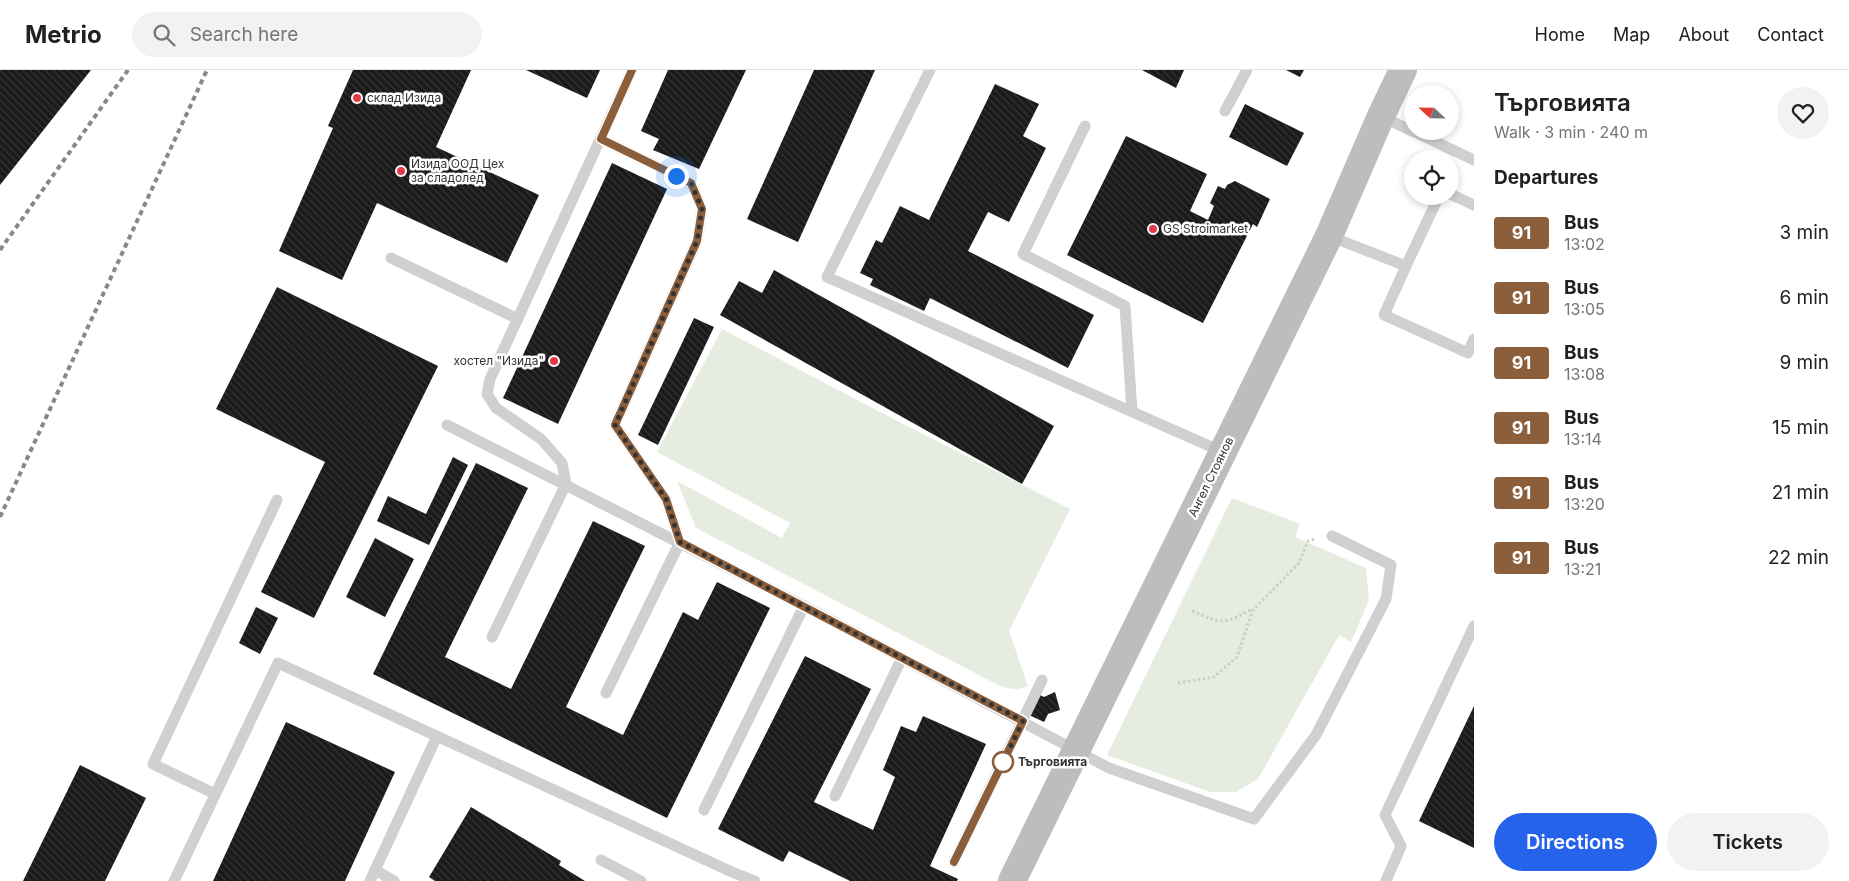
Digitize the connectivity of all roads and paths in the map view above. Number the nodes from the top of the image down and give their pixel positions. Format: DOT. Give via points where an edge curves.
graph roads {
  1 [pos="632,70"];
  2 [pos="930,70"];
  3 [pos="1247,70"];
  4 [pos="1403,70"];
  5 [pos="1225,111"];
  6 [pos="1381,116"];
  7 [pos="1085,126"];
  8 [pos="1404,127"];
  9 [pos="601,139"];
  10 [pos="1432,140"];
  11 [pos="1474,160"];
  12 [pos="1459,198"];
  13 [pos="1435,205"];
  14 [pos="1474,205"];
  15 [pos="1329,236"];
  16 [pos="391,258"];
  17 [pos="1406,266"];
  18 [pos="518,319"];
  19 [pos="1474,340"];
  20 [pos="1132,412"];
  21 [pos="447,425"];
  22 [pos="1223,452"];
  23 [pos="566,484"];
  24 [pos="277,500"];
  25 [pos="1332,536"];
  26 [pos="680,542"];
  27 [pos="804,606"];
  28 [pos="1192,610"];
  29 [pos="1253,610"];
  30 [pos="1474,626"];
  31 [pos="492,637"];
  32 [pos="902,658"];
  33 [pos="1042,680"];
  34 [pos="1178,683"];
  35 [pos="606,693"];
  36 [pos="1023,721"];
  37 [pos="436,736"];
  38 [pos="1077,751"];
  39 [pos="216,794"];
  40 [pos="836,796"];
  41 [pos="704,810"];
  42 [pos="601,860"];
  43 [pos="954,862"];
  44 [pos="373,876"];
  45 [pos="730,876"];
  46 [pos="174,881"];
  47 [pos="394,881"];
  48 [pos="641,881"];
  49 [pos="755,881"];
  50 [pos="1012,881"];
  51 [pos="1386,881"];
  1 -- 9 [label="lane"];
  2 -- 20 [label="lane" via="827,277"];
  3 -- 5 [label="lane"];
  4 -- 6 [label="street, Ангел Стоянов"];
  6 -- 8 [label="lane"];
  6 -- 15 [label="street, Ангел Стоянов"];
  7 -- 20 [label="lane" via="1023,254 1124,306"];
  9 -- 18 [label="lane"];
  9 -- 26 [label="lane" via="691,183 702,209 697,241 615,425 666,499"];
  10 -- 11 [label="lane"];
  12 -- 14 [label="lane"];
  13 -- 17 [label="lane"];
  15 -- 17 [label="lane"];
  15 -- 22 [label="street, Ангел Стоянов"];
  16 -- 18 [label="lane"];
  17 -- 19 [label="lane" via="1384,314 1468,353"];
  18 -- 23 [label="lane" via="490,379 487,394 496,408 541,439 562,463"];
  20 -- 22 [label="lane"];
  21 -- 23 [label="lane"];
  22 -- 38 [label="street, Ангел Стоянов"];
  23 -- 26 [label="lane"];
  23 -- 31 [label="lane"];
  24 -- 39 [label="lane" via="154,764"];
  25 -- 29 [label="path" via="1308,541 1299,563"];
  25 -- 38 [label="lane" via="1391,564 1386,599 1316,735 1254,819 1108,768"];
  26 -- 27 [label="lane"];
  26 -- 35 [label="lane"];
  27 -- 32 [label="lane"];
  27 -- 41 [label="lane"];
  28 -- 29 [label="path" via="1219,622"];
  29 -- 34 [label="path" via="1237,658 1214,677"];
  30 -- 51 [label="lane" via="1384,815 1401,846"];
  32 -- 36 [label="lane"];
  32 -- 40 [label="lane"];
  33 -- 36 [label="lane"];
  36 -- 38 [label="lane"];
  36 -- 43 [label="lane"];
  37 -- 39 [label="lane" via="278,663"];
  37 -- 44 [label="lane"];
  37 -- 45 [label="lane"];
  38 -- 50 [label="street, Ангел Стоянов"];
  39 -- 46 [label="lane"];
  42 -- 48 [label="lane"];
  44 -- 47 [label="lane"];
  45 -- 49 [label="lane"];
}
